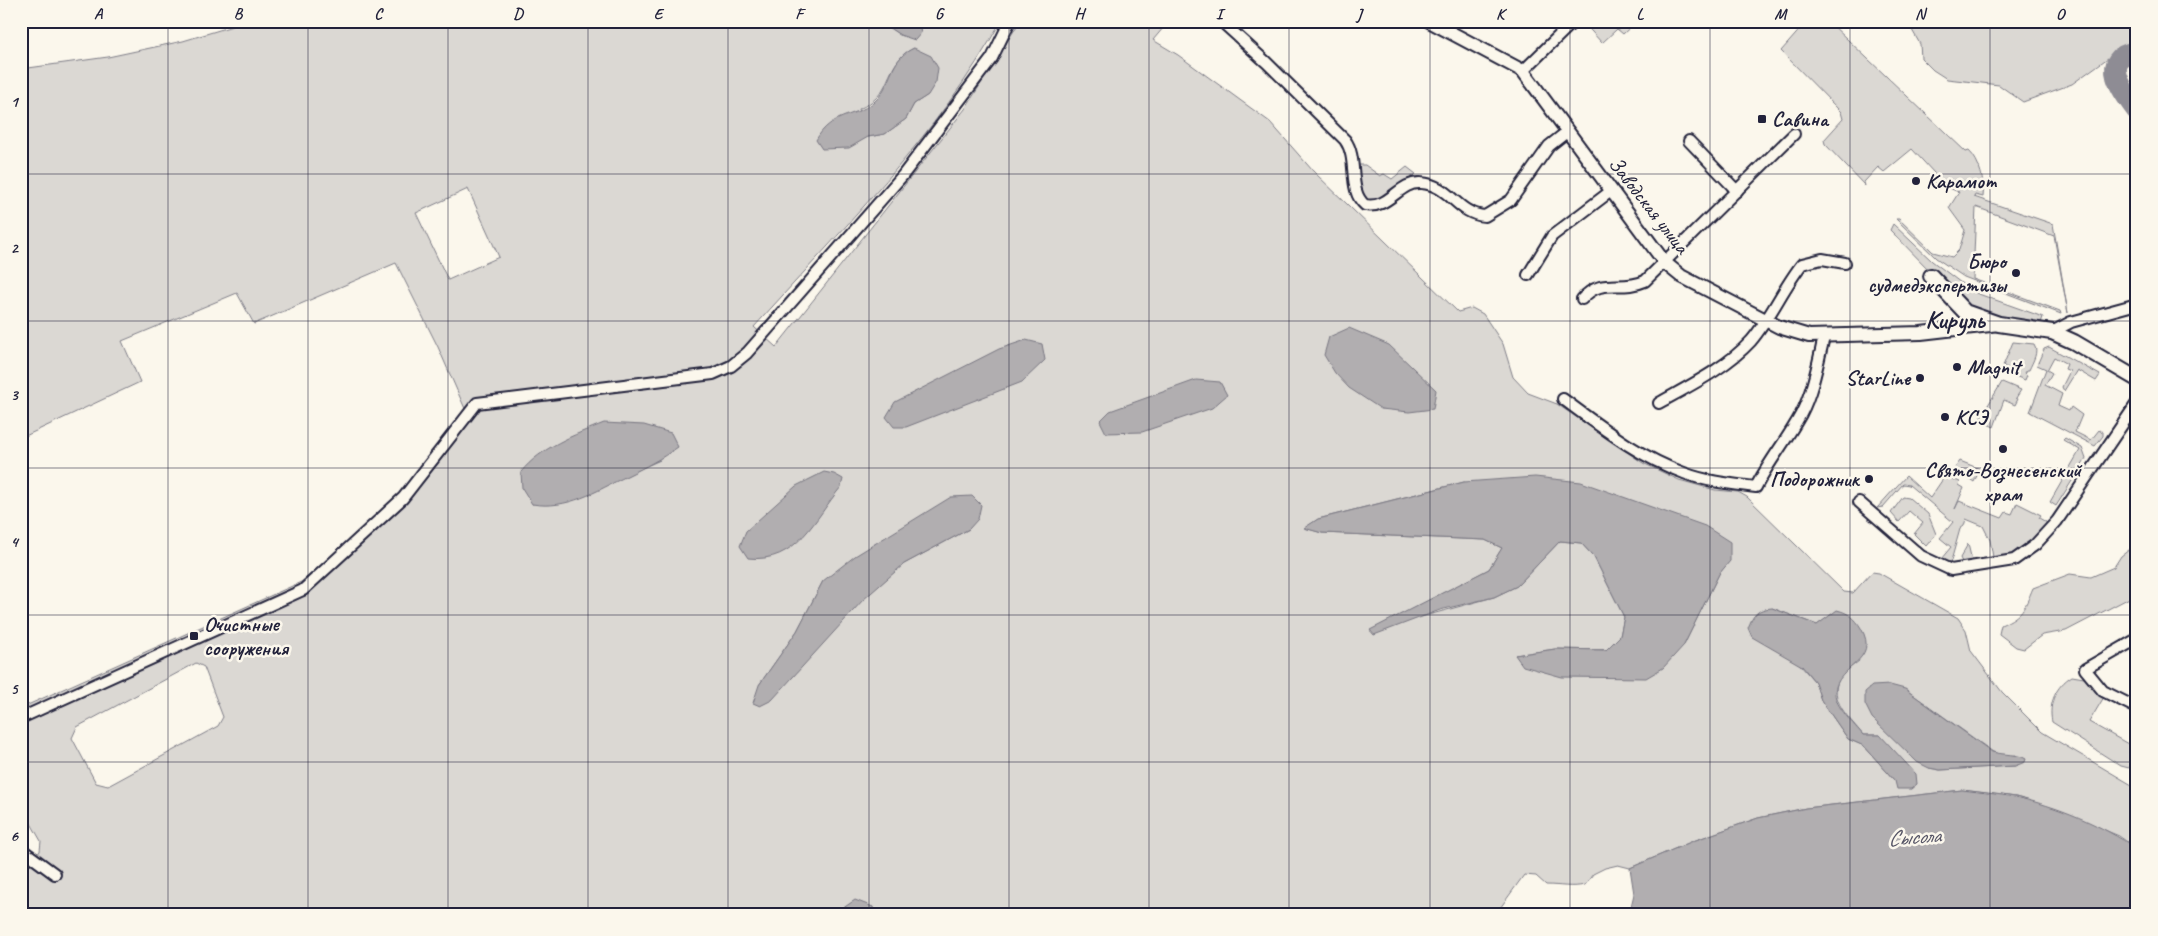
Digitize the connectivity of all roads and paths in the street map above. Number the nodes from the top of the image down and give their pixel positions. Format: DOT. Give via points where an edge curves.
graph roads {
  1 [pos="1010,21"];
  2 [pos="1221,21"];
  3 [pos="1429,21"];
  4 [pos="1569,23"];
  5 [pos="1523,71"];
  6 [pos="1568,131"];
  7 [pos="1794,134"];
  8 [pos="1689,141"];
  9 [pos="1738,190"];
  10 [pos="1612,191"];
  11 [pos="1665,263"];
  12 [pos="1845,263"];
  13 [pos="1528,275"];
  14 [pos="1931,276"];
  15 [pos="1582,300"];
  16 [pos="2137,304"];
  17 [pos="1765,319"];
  18 [pos="1999,324"];
  19 [pos="2052,332"];
  20 [pos="1824,337"];
  21 [pos="2137,379"];
  22 [pos="1563,399"];
  23 [pos="1659,403"];
  24 [pos="2137,403"];
  25 [pos="1859,502"];
  26 [pos="2137,639"];
  27 [pos="2137,708"];
  28 [pos="21,718"];
  29 [pos="21,849"];
  30 [pos="55,874"];
  1 -- 28 [label="street" via="992,58 903,175 747,352 731,366 713,374 477,404 403,498 303,590"];
  2 -- 6 [label="street" via="1345,140 1351,150 1357,195 1365,205 1382,204 1412,183 1421,182 1445,190 1459,206 1485,216 1511,200 1549,146"];
  3 -- 5 [label="street, Заводская улица"];
  4 -- 5 [label="street"];
  5 -- 6 [label="street, Заводская улица"];
  6 -- 10 [label="street, Заводская улица"];
  7 -- 9 [label="street"];
  8 -- 9 [label="street"];
  9 -- 11 [label="street"];
  10 -- 11 [label="street, Заводская улица"];
  10 -- 13 [label="street" via="1552,236"];
  11 -- 15 [label="street" via="1644,281 1596,287"];
  11 -- 17 [label="street, Заводская улица" via="1681,276"];
  12 -- 17 [label="street" via="1822,259 1802,264"];
  14 -- 18 [label="main road" via="1965,312"];
  16 -- 19 [label="street" via="2071,322"];
  17 -- 20 [label="street, Заводская улица" via="1794,333"];
  17 -- 23 [label="street" via="1740,352"];
  18 -- 19 [label="main road"];
  18 -- 20 [label="street, Заводская улица" via="1921,333"];
  19 -- 21 [label="main road"];
  20 -- 22 [label="street" via="1804,408 1756,487 1685,474 1649,458"];
  24 -- 25 [label="street" via="2057,521 2035,545 2014,560 1951,570 1921,556"];
  26 -- 27 [label="street" via="2085,669 2103,691"];
  29 -- 30 [label="street"];
}
